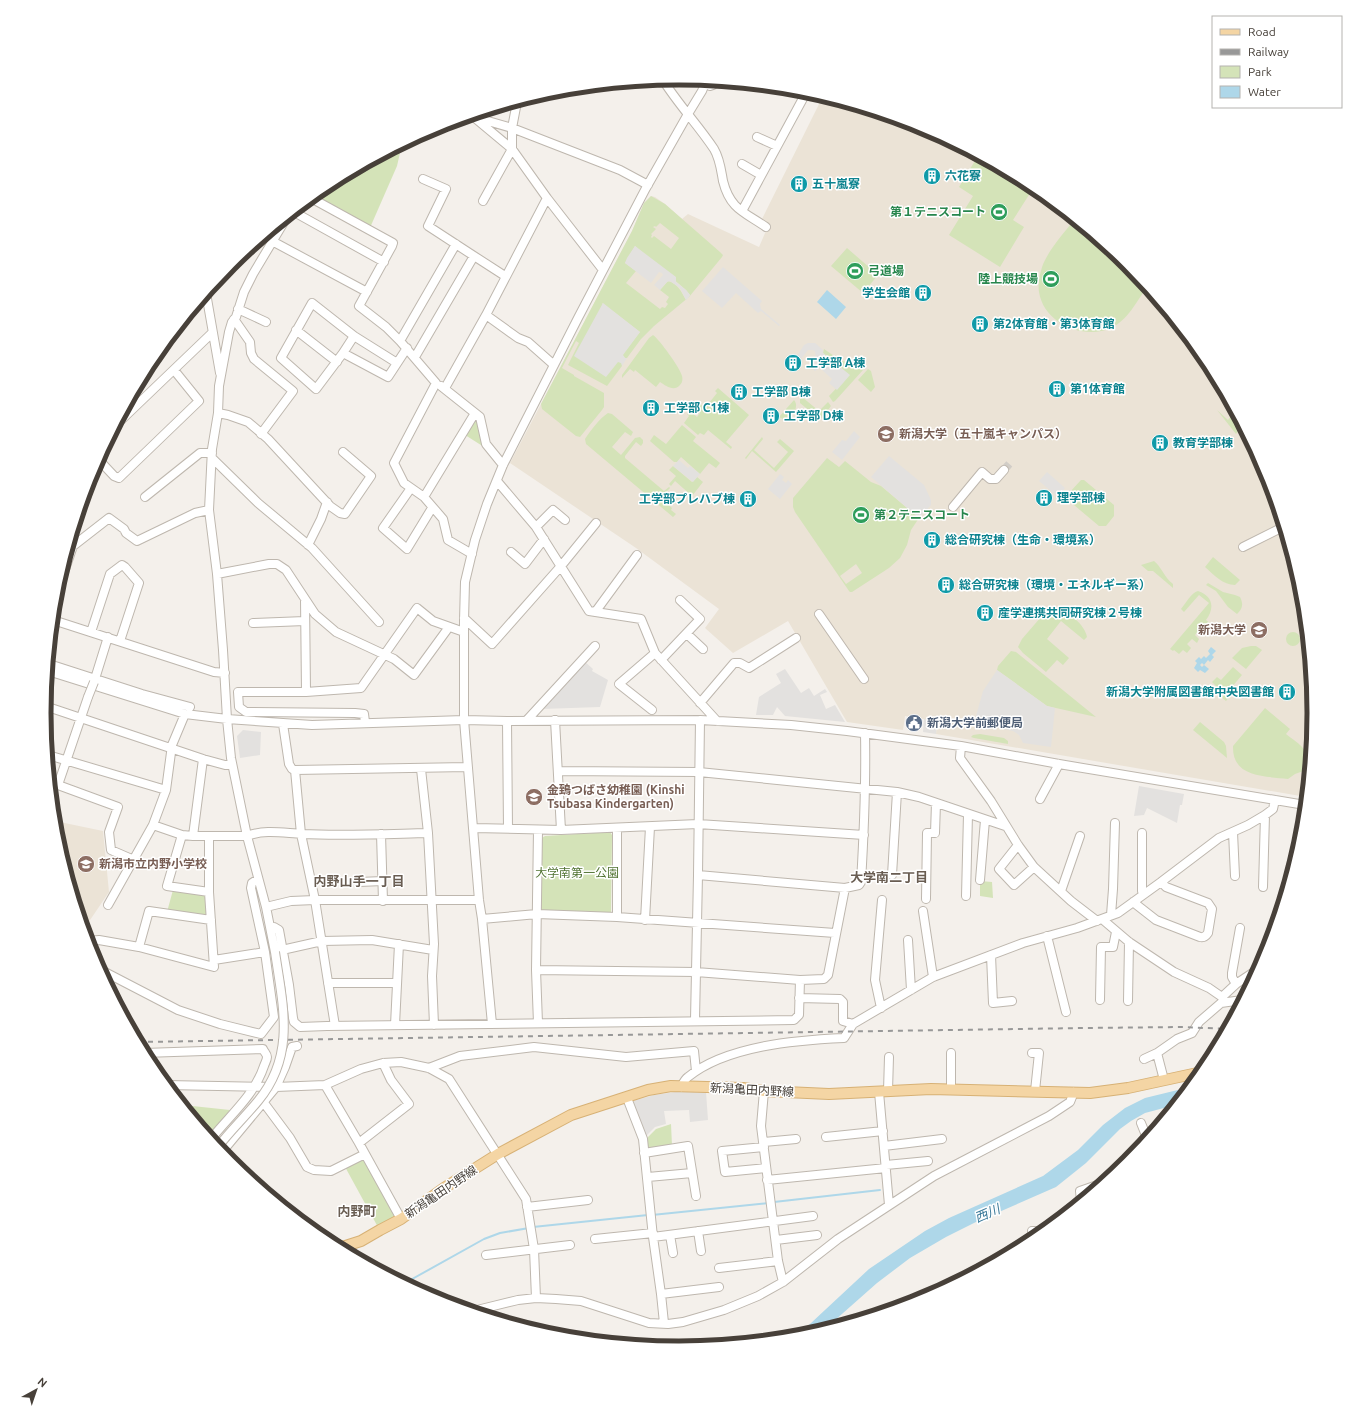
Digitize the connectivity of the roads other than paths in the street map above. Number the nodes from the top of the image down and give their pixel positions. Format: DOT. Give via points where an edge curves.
graph roads {
  1 [pos="667,85"];
  2 [pos="704,86"];
  3 [pos="803,97"];
  4 [pos="516,106"];
  5 [pos="688,114"];
  6 [pos="476,118"];
  7 [pos="478,118"];
  8 [pos="512,128"];
  9 [pos="757,137"];
  10 [pos="776,146"];
  11 [pos="512,149"];
  12 [pos="742,164"];
  13 [pos="761,175"];
  14 [pos="423,179"];
  15 [pos="648,185"];
  16 [pos="547,198"];
  17 [pos="483,200"];
  18 [pos="316,201"];
  19 [pos="742,211"];
  20 [pos="298,214"];
  21 [pos="766,227"];
  22 [pos="279,229"];
  23 [pos="272,241"];
  24 [pos="456,244"];
  25 [pos="474,256"];
  26 [pos="384,262"];
  27 [pos="603,270"];
  28 [pos="505,276"];
  29 [pos="367,292"];
  30 [pos="207,299"];
  31 [pos="238,309"];
  32 [pos="486,315"];
  33 [pos="234,320"];
  34 [pos="266,322"];
  35 [pos="296,330"];
  36 [pos="212,333"];
  37 [pos="354,336"];
  38 [pos="400,341"];
  39 [pos="407,348"];
  40 [pos="343,353"];
  41 [pos="415,357"];
  42 [pos="336,362"];
  43 [pos="397,363"];
  44 [pos="554,365"];
  45 [pos="174,370"];
  46 [pos="221,377"];
  47 [pos="436,383"];
  48 [pos="445,388"];
  49 [pos="475,412"];
  50 [pos="218,413"];
  51 [pos="127,415"];
  52 [pos="262,434"];
  53 [pos="343,452"];
  54 [pos="212,456"];
  55 [pos="103,464"];
  56 [pos="503,465"];
  57 [pos="1004,470"];
  58 [pos="497,481"];
  59 [pos="411,488"];
  60 [pos="145,497"];
  61 [pos="424,497"];
  62 [pos="327,502"];
  63 [pos="432,508"];
  64 [pos="953,508"];
  65 [pos="209,510"];
  66 [pos="565,520"];
  67 [pos="596,523"];
  68 [pos="536,527"];
  69 [pos="1279,529"];
  70 [pos="544,539"];
  71 [pos="308,545"];
  72 [pos="73,546"];
  73 [pos="1243,547"];
  74 [pos="511,552"];
  75 [pos="472,554"];
  76 [pos="638,555"];
  77 [pos="561,566"];
  78 [pos="217,574"];
  79 [pos="305,599"];
  80 [pos="680,600"];
  81 [pos="596,611"];
  82 [pos="819,614"];
  83 [pos="464,618"];
  84 [pos="58,621"];
  85 [pos="305,621"];
  86 [pos="380,622"];
  87 [pos="253,623"];
  88 [pos="449,627"];
  89 [pos="91,632"];
  90 [pos="464,632"];
  91 [pos="687,634"];
  92 [pos="108,637"];
  93 [pos="796,638"];
  94 [pos="120,641"];
  95 [pos="595,646"];
  96 [pos="703,649"];
  97 [pos="655,653"];
  98 [pos="384,655"];
  99 [pos="661,660"];
  100 [pos="53,665"];
  101 [pos="52,672"];
  102 [pos="225,673"];
  103 [pos="864,679"];
  104 [pos="94,680"];
  105 [pos="306,692"];
  106 [pos="700,703"];
  107 [pos="51,708"];
  108 [pos="187,710"];
  109 [pos="652,710"];
  110 [pos="82,718"];
  111 [pos="227,720"];
  112 [pos="464,720"];
  113 [pos="527,720"];
  114 [pos="555,720"];
  115 [pos="700,720"];
  116 [pos="507,721"];
  117 [pos="718,721"];
  118 [pos="365,722"];
  119 [pos="283,724"];
  120 [pos="865,733"];
  121 [pos="961,746"];
  122 [pos="171,749"];
  123 [pos="52,756"];
  124 [pos="203,759"];
  125 [pos="68,760"];
  126 [pos="1059,764"];
  127 [pos="232,765"];
  128 [pos="467,767"];
  129 [pos="421,769"];
  130 [pos="295,770"];
  131 [pos="558,770"];
  132 [pos="699,772"];
  133 [pos="55,784"];
  134 [pos="866,789"];
  135 [pos="166,790"];
  136 [pos="897,792"];
  137 [pos="1040,799"];
  138 [pos="1275,800"];
  139 [pos="936,803"];
  140 [pos="1300,804"];
  141 [pos="968,814"];
  142 [pos="1265,815"];
  143 [pos="985,820"];
  144 [pos="1115,822"];
  145 [pos="698,824"];
  146 [pos="153,825"];
  147 [pos="1005,826"];
  148 [pos="650,827"];
  149 [pos="474,828"];
  150 [pos="508,828"];
  151 [pos="617,828"];
  152 [pos="538,830"];
  153 [pos="561,830"];
  154 [pos="1233,832"];
  155 [pos="428,833"];
  156 [pos="1142,833"];
  157 [pos="301,834"];
  158 [pos="381,834"];
  159 [pos="182,835"];
  160 [pos="864,835"];
  161 [pos="194,836"];
  162 [pos="209,836"];
  163 [pos="247,836"];
  164 [pos="1080,836"];
  165 [pos="1018,845"];
  166 [pos="134,860"];
  167 [pos="1034,867"];
  168 [pos="698,874"];
  169 [pos="892,875"];
  170 [pos="1234,876"];
  171 [pos="258,879"];
  172 [pos="980,880"];
  173 [pos="383,881"];
  174 [pos="359,882"];
  175 [pos="1161,882"];
  176 [pos="1264,887"];
  177 [pos="845,888"];
  178 [pos="1061,891"];
  179 [pos="209,892"];
  180 [pos="1144,894"];
  181 [pos="966,896"];
  182 [pos="926,899"];
  183 [pos="315,900"];
  184 [pos="431,900"];
  185 [pos="479,900"];
  186 [pos="882,900"];
  187 [pos="384,901"];
  188 [pos="1133,902"];
  189 [pos="108,905"];
  190 [pos="266,906"];
  191 [pos="923,911"];
  192 [pos="537,914"];
  193 [pos="1111,915"];
  194 [pos="617,917"];
  195 [pos="482,919"];
  196 [pos="211,920"];
  197 [pos="645,920"];
  198 [pos="1100,920"];
  199 [pos="697,924"];
  200 [pos="1240,928"];
  201 [pos="1116,932"];
  202 [pos="835,933"];
  203 [pos="1047,936"];
  204 [pos="94,940"];
  205 [pos="908,940"];
  206 [pos="322,941"];
  207 [pos="1129,942"];
  208 [pos="399,944"];
  209 [pos="139,947"];
  210 [pos="433,950"];
  211 [pos="279,951"];
  212 [pos="265,952"];
  213 [pos="990,955"];
  214 [pos="214,960"];
  215 [pos="536,970"];
  216 [pos="696,972"];
  217 [pos="109,975"];
  218 [pos="1249,975"];
  219 [pos="933,977"];
  220 [pos="800,980"];
  221 [pos="328,983"];
  222 [pos="397,983"];
  223 [pos="1236,984"];
  224 [pos="911,990"];
  225 [pos="799,998"];
  226 [pos="1223,999"];
  227 [pos="1100,1000"];
  228 [pos="1237,1000"];
  229 [pos="1128,1001"];
  230 [pos="1012,1002"];
  231 [pos="881,1008"];
  232 [pos="1066,1012"];
  233 [pos="695,1020"];
  234 [pos="538,1023"];
  235 [pos="492,1024"];
  236 [pos="853,1024"];
  237 [pos="395,1025"];
  238 [pos="434,1025"];
  239 [pos="335,1026"];
  240 [pos="297,1046"];
  241 [pos="151,1053"];
  242 [pos="951,1053"];
  243 [pos="1032,1053"];
  244 [pos="1157,1053"];
  245 [pos="889,1057"];
  246 [pos="1144,1059"];
  247 [pos="383,1063"];
  248 [pos="429,1068"];
  249 [pos="696,1071"];
  250 [pos="1192,1074"];
  251 [pos="1164,1080"];
  252 [pos="174,1085"];
  253 [pos="325,1085"];
  254 [pos="255,1086"];
  255 [pos="681,1086"];
  256 [pos="276,1087"];
  257 [pos="951,1089"];
  258 [pos="764,1091"];
  259 [pos="1035,1091"];
  260 [pos="884,1092"];
  261 [pos="1074,1092"];
  262 [pos="627,1098"];
  263 [pos="264,1103"];
  264 [pos="1141,1123"];
  265 [pos="883,1131"];
  266 [pos="1146,1133"];
  267 [pos="214,1135"];
  268 [pos="826,1138"];
  269 [pos="796,1139"];
  270 [pos="942,1139"];
  271 [pos="222,1143"];
  272 [pos="359,1143"];
  273 [pos="764,1144"];
  274 [pos="884,1146"];
  275 [pos="226,1147"];
  276 [pos="644,1152"];
  277 [pos="365,1154"];
  278 [pos="498,1154"];
  279 [pos="928,1161"];
  280 [pos="886,1167"];
  281 [pos="766,1168"];
  282 [pos="692,1172"];
  283 [pos="648,1177"];
  284 [pos="767,1180"];
  285 [pos="1088,1189"];
  286 [pos="1080,1195"];
  287 [pos="696,1196"];
  288 [pos="588,1200"];
  289 [pos="889,1205"];
  290 [pos="527,1207"];
  291 [pos="813,1216"];
  292 [pos="401,1219"];
  293 [pos="773,1222"];
  294 [pos="698,1231"];
  295 [pos="653,1235"];
  296 [pos="670,1235"];
  297 [pos="817,1235"];
  298 [pos="594,1239"];
  299 [pos="776,1240"];
  300 [pos="570,1245"];
  301 [pos="349,1247"];
  302 [pos="534,1249"];
  303 [pos="701,1251"];
  304 [pos="673,1253"];
  305 [pos="486,1255"];
  306 [pos="778,1262"];
  307 [pos="719,1268"];
  308 [pos="782,1282"];
  309 [pos="719,1287"];
  310 [pos="661,1294"];
  311 [pos="536,1298"];
  312 [pos="481,1309"];
  313 [pos="664,1323"];
  1 -- 5 [label="street"];
  2 -- 5 [label="street"];
  3 -- 10 [label="street"];
  4 -- 8 [label="street"];
  5 -- 15 [label="street"];
  5 -- 19 [label="street" via="715,151 730,200"];
  6 -- 11 [label="street"];
  7 -- 8 [label="street"];
  8 -- 11 [label="street"];
  8 -- 15 [label="street" via="620,170"];
  9 -- 10 [label="street"];
  10 -- 13 [label="street"];
  11 -- 16 [label="street"];
  11 -- 17 [label="street"];
  12 -- 13 [label="street"];
  13 -- 19 [label="street"];
  14 -- 24 [label="street" via="446,189 428,226"];
  15 -- 27 [label="street"];
  16 -- 27 [label="street"];
  16 -- 28 [label="street"];
  18 -- 26 [label="street" via="392,242 393,245"];
  19 -- 21 [label="street"];
  20 -- 26 [label="street"];
  22 -- 23 [label="street"];
  23 -- 29 [label="street"];
  23 -- 31 [label="street" via="253,274"];
  24 -- 25 [label="street"];
  24 -- 38 [label="street"];
  25 -- 28 [label="street"];
  25 -- 41 [label="street"];
  26 -- 29 [label="street"];
  27 -- 44 [label="street"];
  28 -- 32 [label="street"];
  29 -- 38 [label="street" via="359,306"];
  30 -- 36 [label="street"];
  31 -- 33 [label="street"];
  31 -- 34 [label="street"];
  32 -- 44 [label="street" via="518,338 528,342"];
  32 -- 48 [label="street"];
  33 -- 46 [label="street" via="229,332"];
  33 -- 52 [label="street" via="250,342 254,359 293,391"];
  35 -- 37 [label="street" via="312,303"];
  35 -- 42 [label="street"];
  35 -- 42 [label="street" via="281,358 316,389"];
  36 -- 45 [label="street"];
  36 -- 46 [label="street"];
  37 -- 40 [label="street"];
  37 -- 43 [label="street"];
  38 -- 39 [label="street"];
  39 -- 41 [label="street"];
  39 -- 43 [label="street"];
  40 -- 42 [label="street"];
  40 -- 43 [label="street" via="388,377"];
  41 -- 47 [label="street"];
  44 -- 56 [label="street"];
  45 -- 51 [label="street"];
  45 -- 55 [label="street" via="199,401 119,478"];
  46 -- 50 [label="street"];
  47 -- 48 [label="street"];
  47 -- 59 [label="street" via="394,463 404,483"];
  48 -- 49 [label="street"];
  49 -- 56 [label="street" via="480,417 486,444"];
  49 -- 61 [label="street"];
  50 -- 52 [label="street" via="248,422"];
  50 -- 54 [label="street"];
  52 -- 62 [label="street"];
  53 -- 62 [label="street" via="371,476 345,514"];
  54 -- 60 [label="street" via="200,453"];
  54 -- 65 [label="street"];
  54 -- 71 [label="street" via="258,503"];
  56 -- 58 [label="street"];
  57 -- 64 [label="street" via="996,479 990,479 982,472"];
  58 -- 68 [label="street"];
  58 -- 75 [label="street"];
  59 -- 61 [label="street"];
  59 -- 63 [label="street" via="383,528 407,549"];
  61 -- 63 [label="street"];
  62 -- 71 [label="street"];
  63 -- 75 [label="street" via="443,519 448,540"];
  65 -- 72 [label="street" via="195,513 137,541 109,518"];
  65 -- 78 [label="street"];
  66 -- 68 [label="street" via="553,510"];
  67 -- 77 [label="street"];
  68 -- 70 [label="street"];
  69 -- 73 [label="street"];
  70 -- 74 [label="street" via="524,564"];
  70 -- 77 [label="street"];
  71 -- 86 [label="street"];
  75 -- 83 [label="street" via="465,582"];
  76 -- 81 [label="street"];
  77 -- 81 [label="street" via="589,611"];
  77 -- 83 [label="street" via="492,644"];
  78 -- 79 [label="street" via="277,564 286,570"];
  78 -- 102 [label="street"];
  79 -- 85 [label="street"];
  79 -- 98 [label="street" via="315,614 336,632"];
  80 -- 91 [label="street" via="700,619"];
  81 -- 97 [label="street" via="641,619"];
  82 -- 103 [label="street"];
  83 -- 90 [label="street"];
  84 -- 89 [label="street"];
  85 -- 87 [label="street"];
  85 -- 105 [label="street"];
  88 -- 90 [label="street"];
  88 -- 98 [label="street" via="433,621 417,608"];
  88 -- 98 [label="street" via="414,675 394,659"];
  89 -- 92 [label="street"];
  89 -- 94 [label="street" via="110,574 122,565 139,583"];
  90 -- 112 [label="street"];
  91 -- 96 [label="street"];
  91 -- 99 [label="street"];
  92 -- 94 [label="street"];
  92 -- 104 [label="street"];
  93 -- 106 [label="street" via="749,668 740,663 734,664"];
  94 -- 102 [label="street" via="214,672"];
  95 -- 113 [label="street"];
  97 -- 99 [label="street"];
  97 -- 109 [label="street" via="619,684"];
  98 -- 105 [label="street" via="361,688"];
  99 -- 106 [label="street"];
  100 -- 104 [label="street"];
  101 -- 108 [label="street"];
  102 -- 111 [label="street"];
  104 -- 108 [label="street"];
  104 -- 110 [label="street, bridge"];
  105 -- 118 [label="street" via="238,692 239,708 246,712 364,714"];
  106 -- 117 [label="street"];
  107 -- 110 [label="street"];
  108 -- 111 [label="street"];
  108 -- 122 [label="street"];
  110 -- 122 [label="street"];
  110 -- 125 [label="street"];
  111 -- 119 [label="street"];
  111 -- 127 [label="street"];
  112 -- 116 [label="street"];
  112 -- 118 [label="street"];
  112 -- 128 [label="street"];
  113 -- 114 [label="street"];
  113 -- 116 [label="street"];
  114 -- 115 [label="street"];
  114 -- 131 [label="street"];
  115 -- 117 [label="street"];
  115 -- 132 [label="street"];
  116 -- 150 [label="street"];
  117 -- 120 [label="street"];
  118 -- 119 [label="street"];
  119 -- 130 [label="street" via="289,764"];
  120 -- 121 [label="street"];
  120 -- 134 [label="street"];
  121 -- 126 [label="street"];
  121 -- 147 [label="street" via="960,758 991,801"];
  122 -- 124 [label="street"];
  122 -- 135 [label="street"];
  123 -- 125 [label="street"];
  124 -- 127 [label="street"];
  124 -- 161 [label="street"];
  125 -- 133 [label="street"];
  125 -- 135 [label="street"];
  126 -- 137 [label="street"];
  126 -- 138 [label="street"];
  127 -- 163 [label="street"];
  128 -- 129 [label="street"];
  128 -- 149 [label="street"];
  129 -- 130 [label="street"];
  129 -- 155 [label="street"];
  130 -- 157 [label="street"];
  131 -- 132 [label="street"];
  131 -- 153 [label="street"];
  132 -- 134 [label="street"];
  132 -- 145 [label="street"];
  133 -- 166 [label="street" via="118,807 109,832 111,850"];
  134 -- 136 [label="street"];
  134 -- 160 [label="street"];
  135 -- 146 [label="street"];
  136 -- 139 [label="street"];
  136 -- 169 [label="street"];
  138 -- 140 [label="street"];
  138 -- 142 [label="street"];
  139 -- 141 [label="street"];
  139 -- 182 [label="street" via="935,832 927,833"];
  141 -- 143 [label="street"];
  141 -- 181 [label="street"];
  142 -- 154 [label="street"];
  142 -- 176 [label="street"];
  143 -- 147 [label="street"];
  143 -- 172 [label="street"];
  144 -- 193 [label="street"];
  145 -- 148 [label="street"];
  145 -- 160 [label="street"];
  145 -- 168 [label="street"];
  146 -- 159 [label="street"];
  146 -- 166 [label="street"];
  147 -- 165 [label="street"];
  148 -- 151 [label="street"];
  148 -- 197 [label="street"];
  149 -- 150 [label="street"];
  149 -- 185 [label="street"];
  150 -- 152 [label="street"];
  151 -- 153 [label="street"];
  151 -- 194 [label="street"];
  152 -- 153 [label="street"];
  152 -- 192 [label="street"];
  154 -- 170 [label="street"];
  154 -- 175 [label="street" via="1219,838"];
  155 -- 158 [label="street"];
  155 -- 184 [label="street"];
  156 -- 180 [label="street"];
  157 -- 158 [label="street"];
  157 -- 163 [label="street" via="279,832"];
  157 -- 183 [label="street"];
  158 -- 173 [label="street"];
  159 -- 161 [label="street"];
  159 -- 179 [label="street" via="167,886"];
  160 -- 177 [label="street" via="861,882 855,887"];
  161 -- 162 [label="street"];
  162 -- 163 [label="street"];
  162 -- 179 [label="street"];
  163 -- 171 [label="street"];
  164 -- 178 [label="street"];
  165 -- 167 [label="street"];
  165 -- 167 [label="street" via="999,869 1014,885"];
  166 -- 189 [label="street"];
  167 -- 178 [label="street"];
  168 -- 177 [label="street"];
  168 -- 199 [label="street"];
  171 -- 190 [label="street"];
  171 -- 212 [label="street" via="252,883 251,888"];
  173 -- 174 [label="street"];
  173 -- 187 [label="street"];
  175 -- 180 [label="street"];
  175 -- 188 [label="street" via="1166,887 1211,906 1206,936 1200,937 1156,920"];
  177 -- 202 [label="street"];
  178 -- 198 [label="street" via="1071,901"];
  179 -- 196 [label="street"];
  180 -- 188 [label="street"];
  183 -- 187 [label="street"];
  183 -- 190 [label="street"];
  183 -- 206 [label="street"];
  184 -- 185 [label="street"];
  184 -- 187 [label="street"];
  184 -- 210 [label="street"];
  185 -- 195 [label="street"];
  186 -- 231 [label="street" via="875,980"];
  188 -- 193 [label="street"];
  190 -- 211 [label="street"];
  191 -- 219 [label="street"];
  192 -- 194 [label="street"];
  192 -- 195 [label="street"];
  192 -- 215 [label="street"];
  193 -- 198 [label="street"];
  194 -- 197 [label="street"];
  195 -- 235 [label="street"];
  196 -- 209 [label="street" via="149,911"];
  196 -- 214 [label="street"];
  197 -- 199 [label="street"];
  198 -- 201 [label="street"];
  198 -- 203 [label="street"];
  199 -- 202 [label="street"];
  199 -- 216 [label="street"];
  200 -- 223 [label="street" via="1232,973"];
  201 -- 207 [label="street"];
  201 -- 227 [label="street" via="1113,947 1101,948"];
  202 -- 220 [label="street" via="826,978"];
  203 -- 213 [label="street"];
  203 -- 232 [label="street"];
  204 -- 209 [label="street"];
  205 -- 224 [label="street"];
  206 -- 208 [label="street" via="372,940"];
  206 -- 211 [label="street"];
  206 -- 221 [label="street"];
  207 -- 226 [label="street" via="1174,972 1209,988"];
  207 -- 229 [label="street"];
  208 -- 210 [label="street"];
  208 -- 222 [label="street"];
  209 -- 214 [label="street" via="214,967"];
  210 -- 238 [label="street"];
  211 -- 239 [label="street" via="294,1022 300,1027"];
  211 -- 271 [label="street, bridge" via="284,1018 280,1064 258,1101"];
  212 -- 214 [label="street"];
  212 -- 217 [label="street" via="274,1017 261,1034 178,1010"];
  213 -- 219 [label="street"];
  213 -- 230 [label="street" via="993,1003"];
  215 -- 216 [label="street"];
  215 -- 234 [label="street"];
  216 -- 220 [label="street"];
  216 -- 233 [label="street"];
  218 -- 223 [label="street"];
  219 -- 224 [label="street"];
  220 -- 225 [label="street"];
  221 -- 222 [label="street"];
  221 -- 239 [label="street"];
  222 -- 237 [label="street"];
  223 -- 226 [label="street"];
  224 -- 231 [label="street"];
  225 -- 233 [label="street" via="799,1015 794,1020"];
  225 -- 236 [label="street" via="840,999 843,1002 843,1021"];
  226 -- 228 [label="street"];
  226 -- 244 [label="street" via="1192,1033 1180,1037"];
  231 -- 236 [label="street"];
  233 -- 234 [label="street"];
  234 -- 235 [label="street"];
  235 -- 238 [label="street"];
  236 -- 249 [label="street" via="844,1038 807,1040 744,1051 713,1061"];
  237 -- 238 [label="street"];
  237 -- 239 [label="street"];
  240 -- 256 [label="street" via="292,1047"];
  241 -- 254 [label="street" via="263,1049 267,1056"];
  242 -- 257 [label="street"];
  243 -- 259 [label="street" via="1039,1053"];
  244 -- 246 [label="street"];
  244 -- 251 [label="street"];
  245 -- 260 [label="street"];
  247 -- 248 [label="street" via="401,1062"];
  247 -- 253 [label="street" via="361,1069"];
  247 -- 272 [label="street" via="390,1080 410,1104"];
  248 -- 249 [label="street" via="460,1056 534,1048 626,1057 694,1050"];
  248 -- 278 [label="street" via="449,1078"];
  249 -- 255 [label="street" via="686,1077"];
  250 -- 251 [label="main road, 新潟亀田内野線"];
  251 -- 261 [label="main road, 新潟亀田内野線" via="1128,1088 1090,1093"];
  252 -- 254 [label="street"];
  253 -- 256 [label="street"];
  253 -- 272 [label="street"];
  254 -- 256 [label="street"];
  254 -- 267 [label="street"];
  255 -- 258 [label="main road, 新潟亀田内野線"];
  255 -- 262 [label="main road, 新潟亀田内野線" via="648,1090"];
  256 -- 263 [label="street"];
  257 -- 259 [label="main road, 新潟亀田内野線"];
  257 -- 260 [label="main road, 新潟亀田内野線"];
  258 -- 260 [label="main road, 新潟亀田内野線" via="829,1094"];
  258 -- 273 [label="street" via="761,1126"];
  259 -- 261 [label="main road, 新潟亀田内野線"];
  260 -- 265 [label="street"];
  261 -- 289 [label="street" via="1070,1102 1049,1116 934,1176"];
  262 -- 276 [label="street" via="643,1139"];
  262 -- 278 [label="main road, 新潟亀田内野線" via="571,1115"];
  263 -- 275 [label="street"];
  263 -- 277 [label="street" via="290,1138 307,1167 330,1171"];
  264 -- 266 [label="street"];
  265 -- 268 [label="street"];
  265 -- 274 [label="street"];
  269 -- 273 [label="street"];
  270 -- 274 [label="street"];
  272 -- 277 [label="street"];
  273 -- 281 [label="street"];
  273 -- 281 [label="street" via="722,1151 725,1172"];
  274 -- 280 [label="street"];
  276 -- 282 [label="street" via="688,1146"];
  276 -- 283 [label="street"];
  277 -- 292 [label="street"];
  278 -- 290 [label="street" via="526,1199"];
  278 -- 292 [label="main road, 新潟亀田内野線"];
  279 -- 280 [label="street"];
  280 -- 284 [label="street"];
  280 -- 289 [label="street"];
  281 -- 284 [label="street"];
  282 -- 283 [label="street"];
  282 -- 287 [label="street"];
  283 -- 295 [label="street"];
  284 -- 293 [label="street"];
  285 -- 286 [label="street" via="1080,1192"];
  288 -- 290 [label="street"];
  289 -- 308 [label="street" via="838,1239"];
  290 -- 302 [label="street"];
  291 -- 293 [label="street"];
  292 -- 301 [label="main road, 新潟亀田内野線"];
  293 -- 294 [label="street"];
  293 -- 299 [label="street"];
  294 -- 296 [label="street"];
  294 -- 303 [label="street"];
  295 -- 296 [label="street"];
  295 -- 298 [label="street"];
  295 -- 310 [label="street"];
  296 -- 304 [label="street"];
  297 -- 299 [label="street"];
  299 -- 306 [label="street"];
  300 -- 302 [label="street"];
  302 -- 305 [label="street"];
  302 -- 311 [label="street"];
  306 -- 307 [label="street"];
  306 -- 308 [label="street"];
  308 -- 313 [label="street" via="758,1296 724,1310 683,1322"];
  309 -- 310 [label="street"];
  310 -- 313 [label="street"];
  311 -- 312 [label="street"];
  311 -- 313 [label="street" via="581,1301 648,1323"];
}
